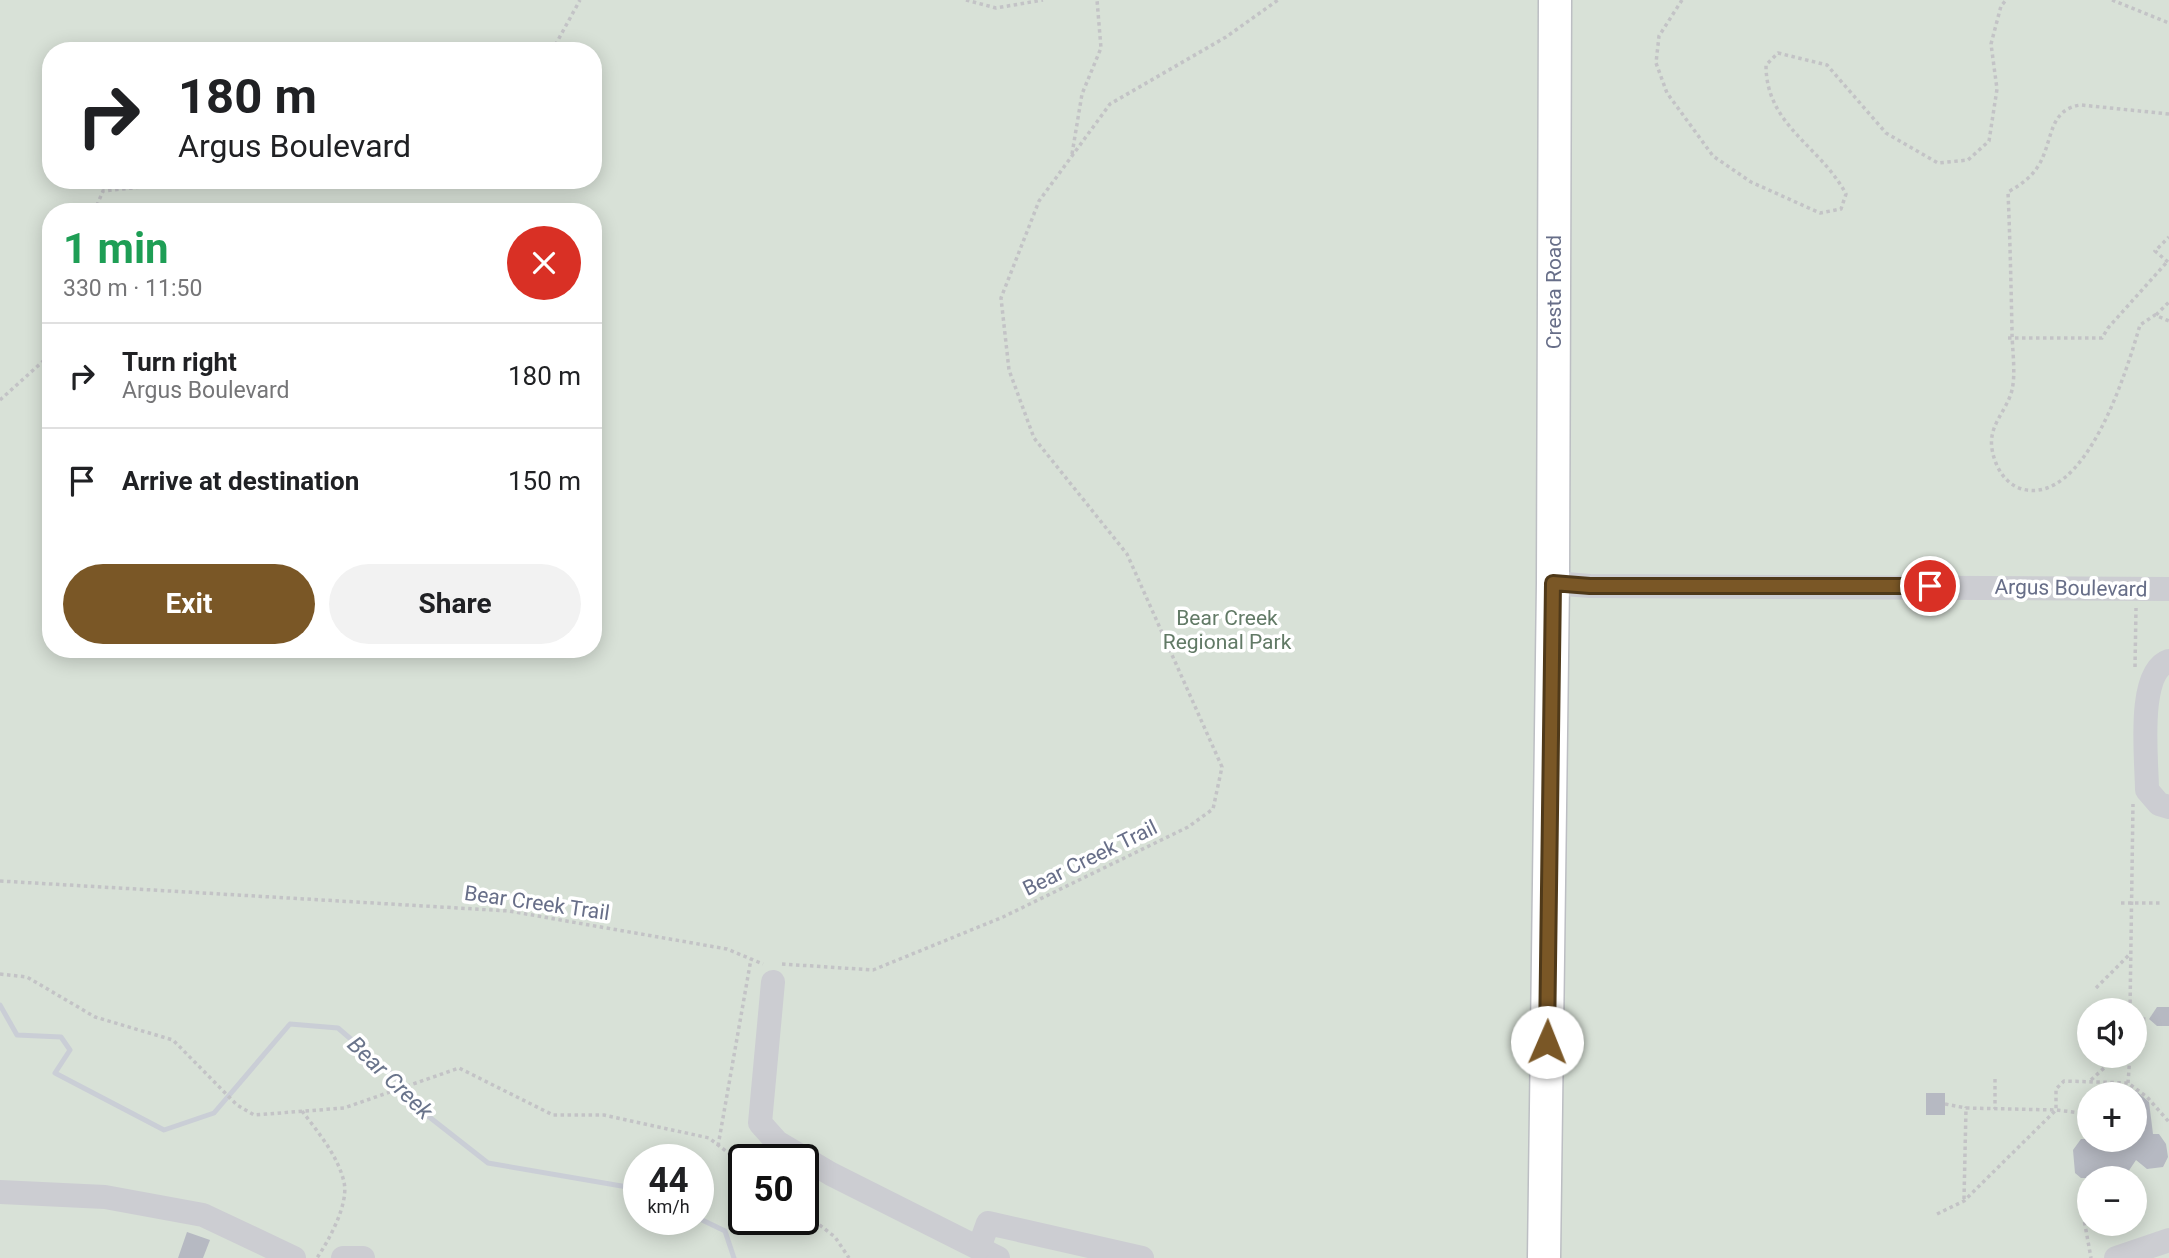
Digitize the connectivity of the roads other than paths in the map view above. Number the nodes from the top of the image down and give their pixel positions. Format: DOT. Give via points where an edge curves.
graph roads {
  1 [pos="1555,0"];
  2 [pos="1553,583"];
  3 [pos="2169,589"];
  4 [pos="2169,661"];
  5 [pos="2169,807"];
  6 [pos="774,982"];
  7 [pos="0,1192"];
  8 [pos="2169,1240"];
  9 [pos="988,1253"];
  10 [pos="294,1258"];
  11 [pos="343,1258"];
  12 [pos="363,1258"];
  13 [pos="1142,1258"];
  14 [pos="1544,1258"];
  15 [pos="2116,1258"];
  1 -- 2 [label="main road, Cresta Road"];
  2 -- 3 [label="street, Argus Boulevard"];
  2 -- 14 [label="main road, Cresta Road"];
  4 -- 5 [label="street" via="2155,672 2146,701 2147,790 2159,804"];
  6 -- 9 [label="street" via="760,1123 777,1142 831,1174"];
  7 -- 10 [label="street" via="105,1197 203,1215"];
  8 -- 15 [label="street"];
  9 -- 13 [label="street" via="988,1223"];
  11 -- 12 [label="street"];
}
